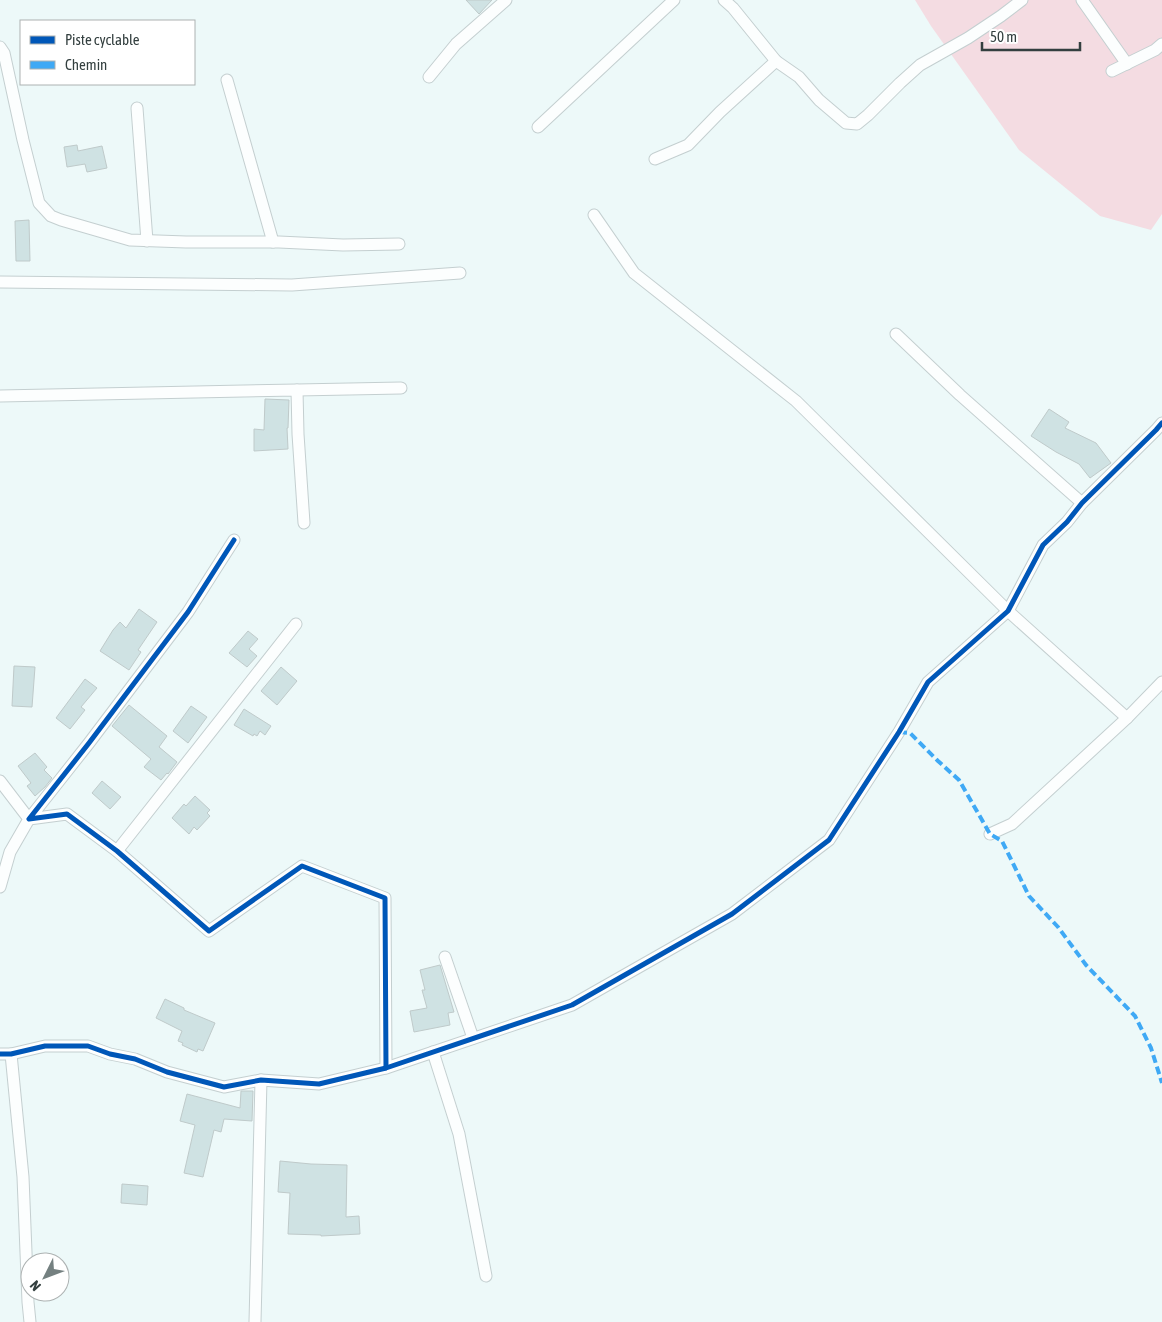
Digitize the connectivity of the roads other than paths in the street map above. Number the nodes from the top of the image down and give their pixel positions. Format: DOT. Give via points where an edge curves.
graph roads {
  1 [pos="506,0"];
  2 [pos="674,0"];
  3 [pos="724,0"];
  4 [pos="1022,0"];
  5 [pos="1082,0"];
  6 [pos="1162,44"];
  7 [pos="0,47"];
  8 [pos="776,61"];
  9 [pos="1127,64"];
  10 [pos="1112,71"];
  11 [pos="428,77"];
  12 [pos="228,80"];
  13 [pos="137,108"];
  14 [pos="538,127"];
  15 [pos="655,159"];
  16 [pos="594,215"];
  17 [pos="148,241"];
  18 [pos="273,242"];
  19 [pos="399,244"];
  20 [pos="460,273"];
  21 [pos="0,282"];
  22 [pos="896,334"];
  23 [pos="401,388"];
  24 [pos="297,390"];
  25 [pos="0,396"];
  26 [pos="1162,423"];
  27 [pos="1082,503"];
  28 [pos="304,523"];
  29 [pos="234,540"];
  30 [pos="1008,611"];
  31 [pos="296,624"];
  32 [pos="1162,682"];
  33 [pos="1126,718"];
  34 [pos="0,781"];
  35 [pos="29,820"];
  36 [pos="990,834"];
  37 [pos="117,851"];
  38 [pos="0,887"];
  39 [pos="445,957"];
  40 [pos="473,1038"];
  41 [pos="433,1052"];
  42 [pos="5,1054"];
  43 [pos="386,1068"];
  44 [pos="261,1080"];
  45 [pos="486,1276"];
  46 [pos="30,1322"];
  47 [pos="255,1322"];
  1 -- 11 [label="street" via="456,44"];
  2 -- 14 [label="street"];
  3 -- 8 [label="street"];
  4 -- 8 [label="street" via="968,38 920,65 857,124 846,123 799,78"];
  5 -- 9 [label="street"];
  6 -- 9 [label="street"];
  7 -- 17 [label="street" via="39,203 51,216 61,220 130,240"];
  8 -- 15 [label="street" via="688,145"];
  9 -- 10 [label="street"];
  12 -- 18 [label="street"];
  13 -- 17 [label="street"];
  16 -- 30 [label="street" via="634,273 796,401"];
  17 -- 18 [label="street"];
  18 -- 19 [label="street"];
  20 -- 21 [label="street" via="292,285"];
  22 -- 27 [label="street"];
  23 -- 24 [label="street"];
  24 -- 25 [label="street"];
  24 -- 28 [label="street"];
  26 -- 27 [label="street"];
  27 -- 30 [label="street" via="1043,545"];
  29 -- 35 [label="street" via="188,612"];
  30 -- 33 [label="street"];
  30 -- 40 [label="street" via="928,682 829,840 732,914 572,1005"];
  31 -- 37 [label="street"];
  32 -- 33 [label="street"];
  33 -- 36 [label="street" via="1012,824"];
  34 -- 35 [label="street"];
  35 -- 37 [label="street" via="67,814"];
  35 -- 38 [label="street" via="10,852"];
  37 -- 43 [label="street" via="209,931 302,866 385,898"];
  39 -- 40 [label="street"];
  40 -- 41 [label="street"];
  41 -- 43 [label="street"];
  41 -- 45 [label="street" via="459,1134"];
  42 -- 44 [label="street" via="45,1046 88,1046 224,1087"];
  42 -- 46 [label="street" via="23,1177"];
  43 -- 44 [label="street" via="319,1084"];
  44 -- 47 [label="street"];
}
